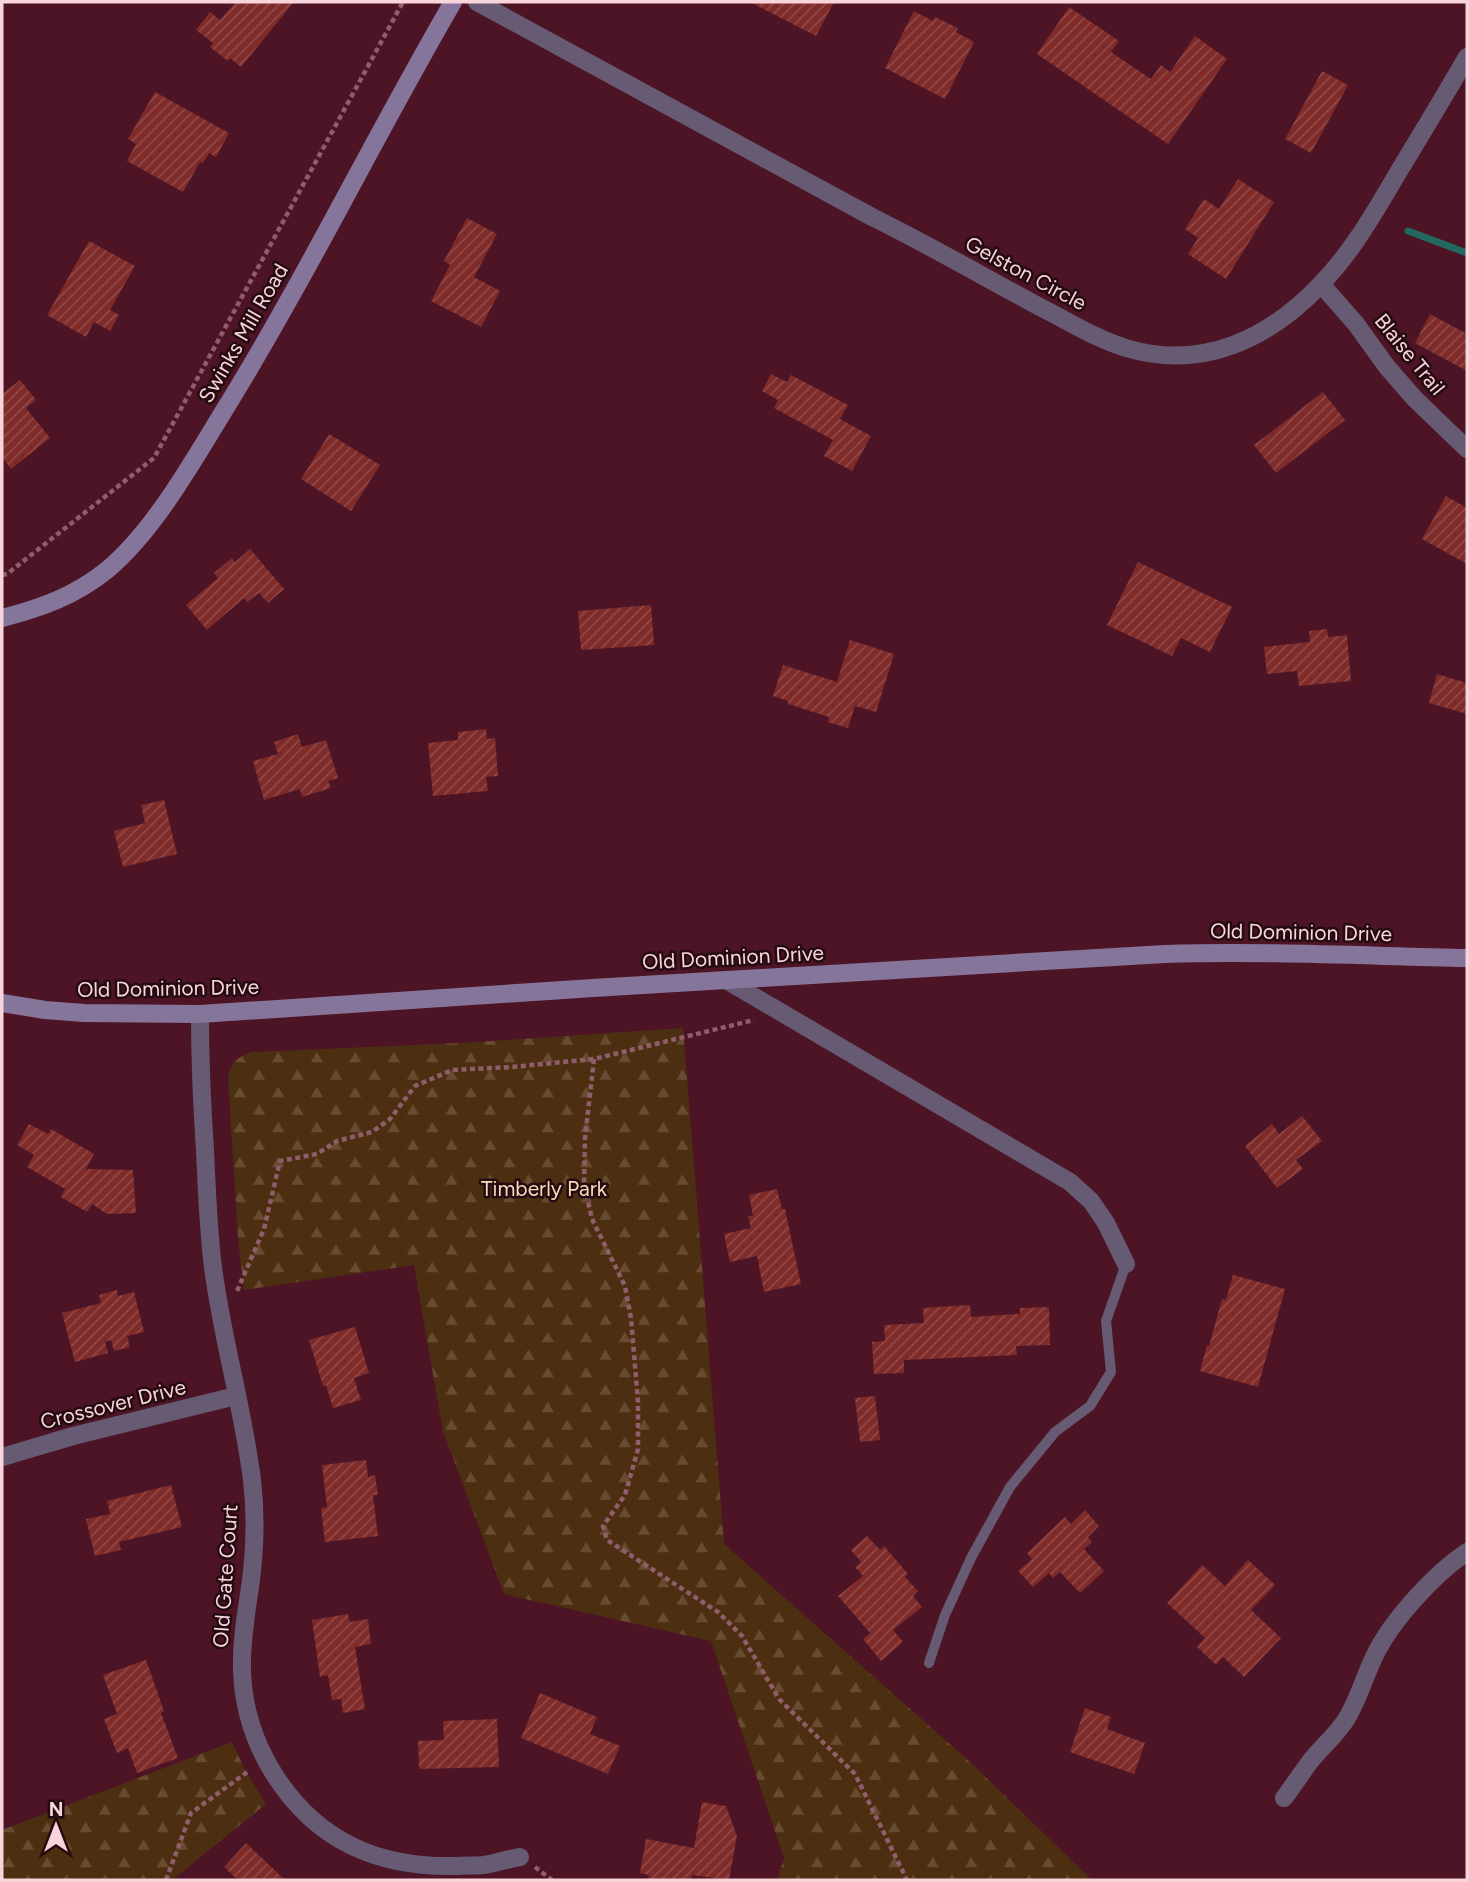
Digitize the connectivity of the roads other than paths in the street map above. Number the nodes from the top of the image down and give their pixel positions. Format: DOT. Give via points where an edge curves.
graph roads {
  1 [pos="453,2"];
  2 [pos="477,2"];
  3 [pos="1467,57"];
  4 [pos="1321,284"];
  5 [pos="1467,449"];
  6 [pos="2,618"];
  7 [pos="1467,958"];
  8 [pos="726,980"];
  9 [pos="2,1003"];
  10 [pos="200,1014"];
  11 [pos="1126,1264"];
  12 [pos="236,1396"];
  13 [pos="2,1457"];
  14 [pos="1467,1552"];
  15 [pos="929,1663"];
  16 [pos="1284,1798"];
  17 [pos="520,1857"];
  1 -- 6 [label="main road, Swinks Mill Road" via="265,344 156,516 134,545 75,592 41,608"];
  2 -- 4 [label="street, Gelston Circle" via="1097,337 1126,348 1160,355 1195,355 1228,348 1255,337 1290,313"];
  3 -- 4 [label="street, Gelston Circle" via="1374,213"];
  4 -- 5 [label="street, Blaise Trail" via="1408,391"];
  7 -- 8 [label="main road, Old Dominion Drive" via="1215,953"];
  8 -- 10 [label="main road, Old Dominion Drive"];
  8 -- 11 [label="street" via="1070,1182 1091,1201"];
  9 -- 10 [label="main road, Old Dominion Drive" via="84,1013"];
  10 -- 12 [label="street, Old Gate Court" via="213,1269"];
  11 -- 15 [label="lane" via="1106,1321 1111,1372 1090,1406 1055,1432 1010,1487 971,1558"];
  12 -- 13 [label="street, Crossover Drive"];
  12 -- 17 [label="street, Old Gate Court" via="255,1517 242,1667 244,1700 264,1759 286,1794 309,1818 360,1852 435,1866 484,1865"];
  14 -- 16 [label="street" via="1451,1562 1388,1634 1348,1717"];
}
